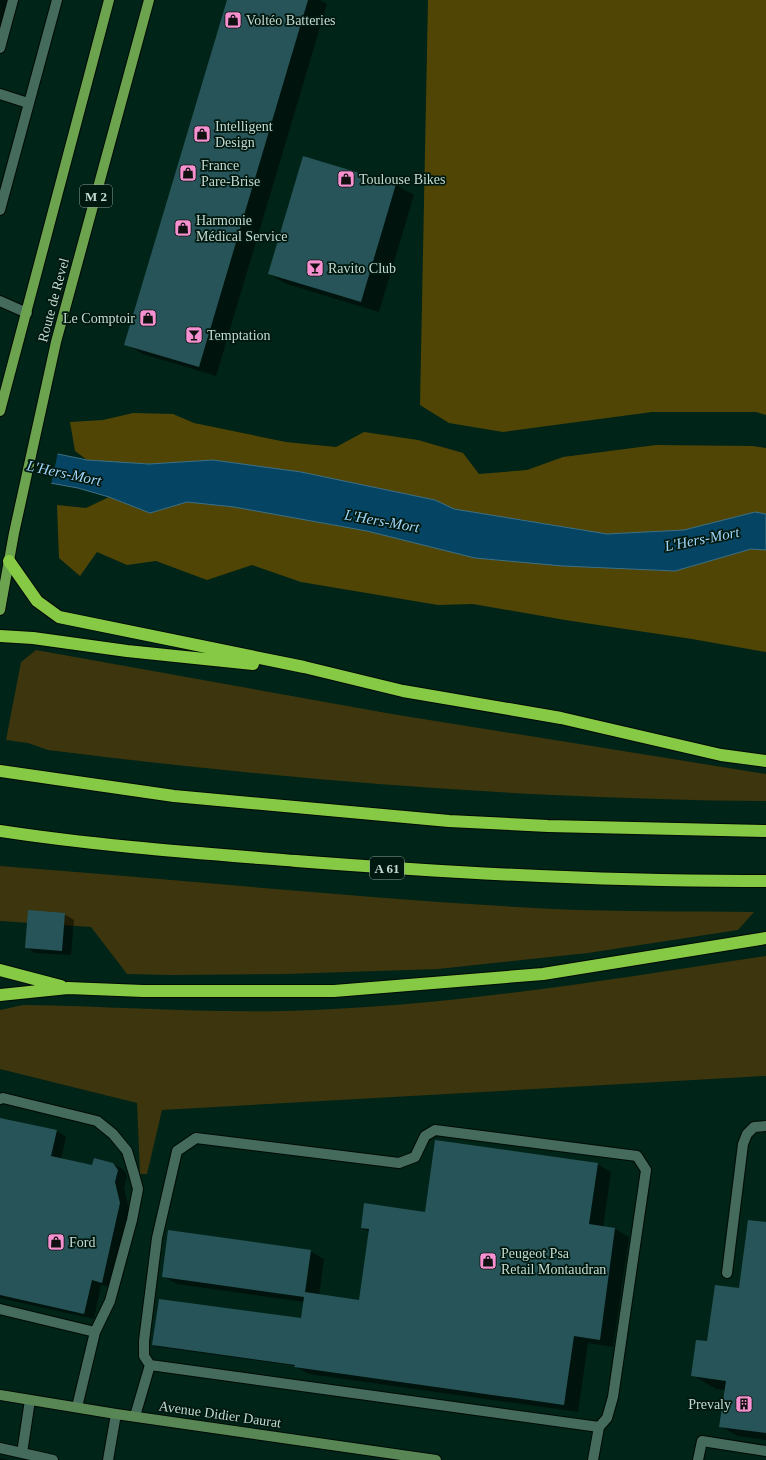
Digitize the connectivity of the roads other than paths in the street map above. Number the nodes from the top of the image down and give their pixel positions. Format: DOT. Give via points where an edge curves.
graph roads {
  1 [pos="13,0"];
  2 [pos="57,0"];
  3 [pos="109,0"];
  4 [pos="149,0"];
  5 [pos="0,48"];
  6 [pos="0,94"];
  7 [pos="28,103"];
  8 [pos="4,173"];
  9 [pos="0,210"];
  10 [pos="0,300"];
  11 [pos="27,313"];
  12 [pos="0,411"];
  13 [pos="9,561"];
  14 [pos="0,610"];
  15 [pos="0,636"];
  16 [pos="304,667"];
  17 [pos="766,761"];
  18 [pos="0,771"];
  19 [pos="766,831"];
  20 [pos="5,832"];
  21 [pos="766,881"];
  22 [pos="766,938"];
  23 [pos="0,970"];
  24 [pos="68,988"];
  25 [pos="0,995"];
  26 [pos="0,1099"];
  27 [pos="766,1126"];
  28 [pos="727,1273"];
  29 [pos="0,1309"];
  30 [pos="95,1332"];
  31 [pos="150,1365"];
  32 [pos="0,1395"];
  33 [pos="30,1400"];
  34 [pos="77,1407"];
  35 [pos="116,1414"];
  36 [pos="135,1416"];
  37 [pos="599,1427"];
  38 [pos="0,1448"];
  39 [pos="766,1451"];
  40 [pos="22,1453"];
  41 [pos="53,1460"];
  42 [pos="108,1460"];
  43 [pos="436,1460"];
  44 [pos="594,1460"];
  45 [pos="698,1460"];
  1 -- 5 [label="street"];
  2 -- 7 [label="street"];
  3 -- 11 [label="main road, Route de Revel / M 2"];
  4 -- 13 [label="main road, Route de Revel / M 2" via="58,334"];
  6 -- 7 [label="street"];
  7 -- 8 [label="street"];
  8 -- 9 [label="street"];
  10 -- 11 [label="street"];
  11 -- 12 [label="main road, Route de Revel / M 2"];
  13 -- 14 [label="main road, Route de Revel"];
  13 -- 16 [label="highway" via="37,602 59,617"];
  15 -- 16 [label="highway" via="33,638 127,652"];
  16 -- 17 [label="highway" via="403,691 561,718 721,755"];
  18 -- 19 [label="highway" via="174,796 449,821"];
  20 -- 21 [label="highway, A 61" via="166,850 494,875 622,880"];
  22 -- 24 [label="highway" via="543,974 334,991 144,991"];
  23 -- 24 [label="highway"];
  24 -- 25 [label="highway"];
  26 -- 30 [label="street" via="97,1121 113,1134 127,1151 138,1189 110,1301"];
  27 -- 28 [label="street" via="754,1127 747,1134 743,1144"];
  29 -- 30 [label="street"];
  30 -- 34 [label="street"];
  31 -- 36 [label="street"];
  31 -- 37 [label="street"];
  31 -- 37 [label="street" via="144,1356 144,1341 157,1238 178,1151 196,1138 399,1163 415,1157 425,1136 435,1130 637,1156 646,1170 613,1397 607,1418"];
  32 -- 33 [label="main road, Avenue Didier Daurat"];
  33 -- 34 [label="main road, Avenue Didier Daurat"];
  33 -- 40 [label="street"];
  34 -- 35 [label="main road, Avenue Didier Daurat"];
  35 -- 36 [label="main road, Avenue Didier Daurat"];
  35 -- 42 [label="street"];
  36 -- 43 [label="main road, Avenue Didier Daurat"];
  37 -- 44 [label="street"];
  38 -- 40 [label="street"];
  39 -- 45 [label="street" via="702,1441"];
  40 -- 41 [label="street"];
}
